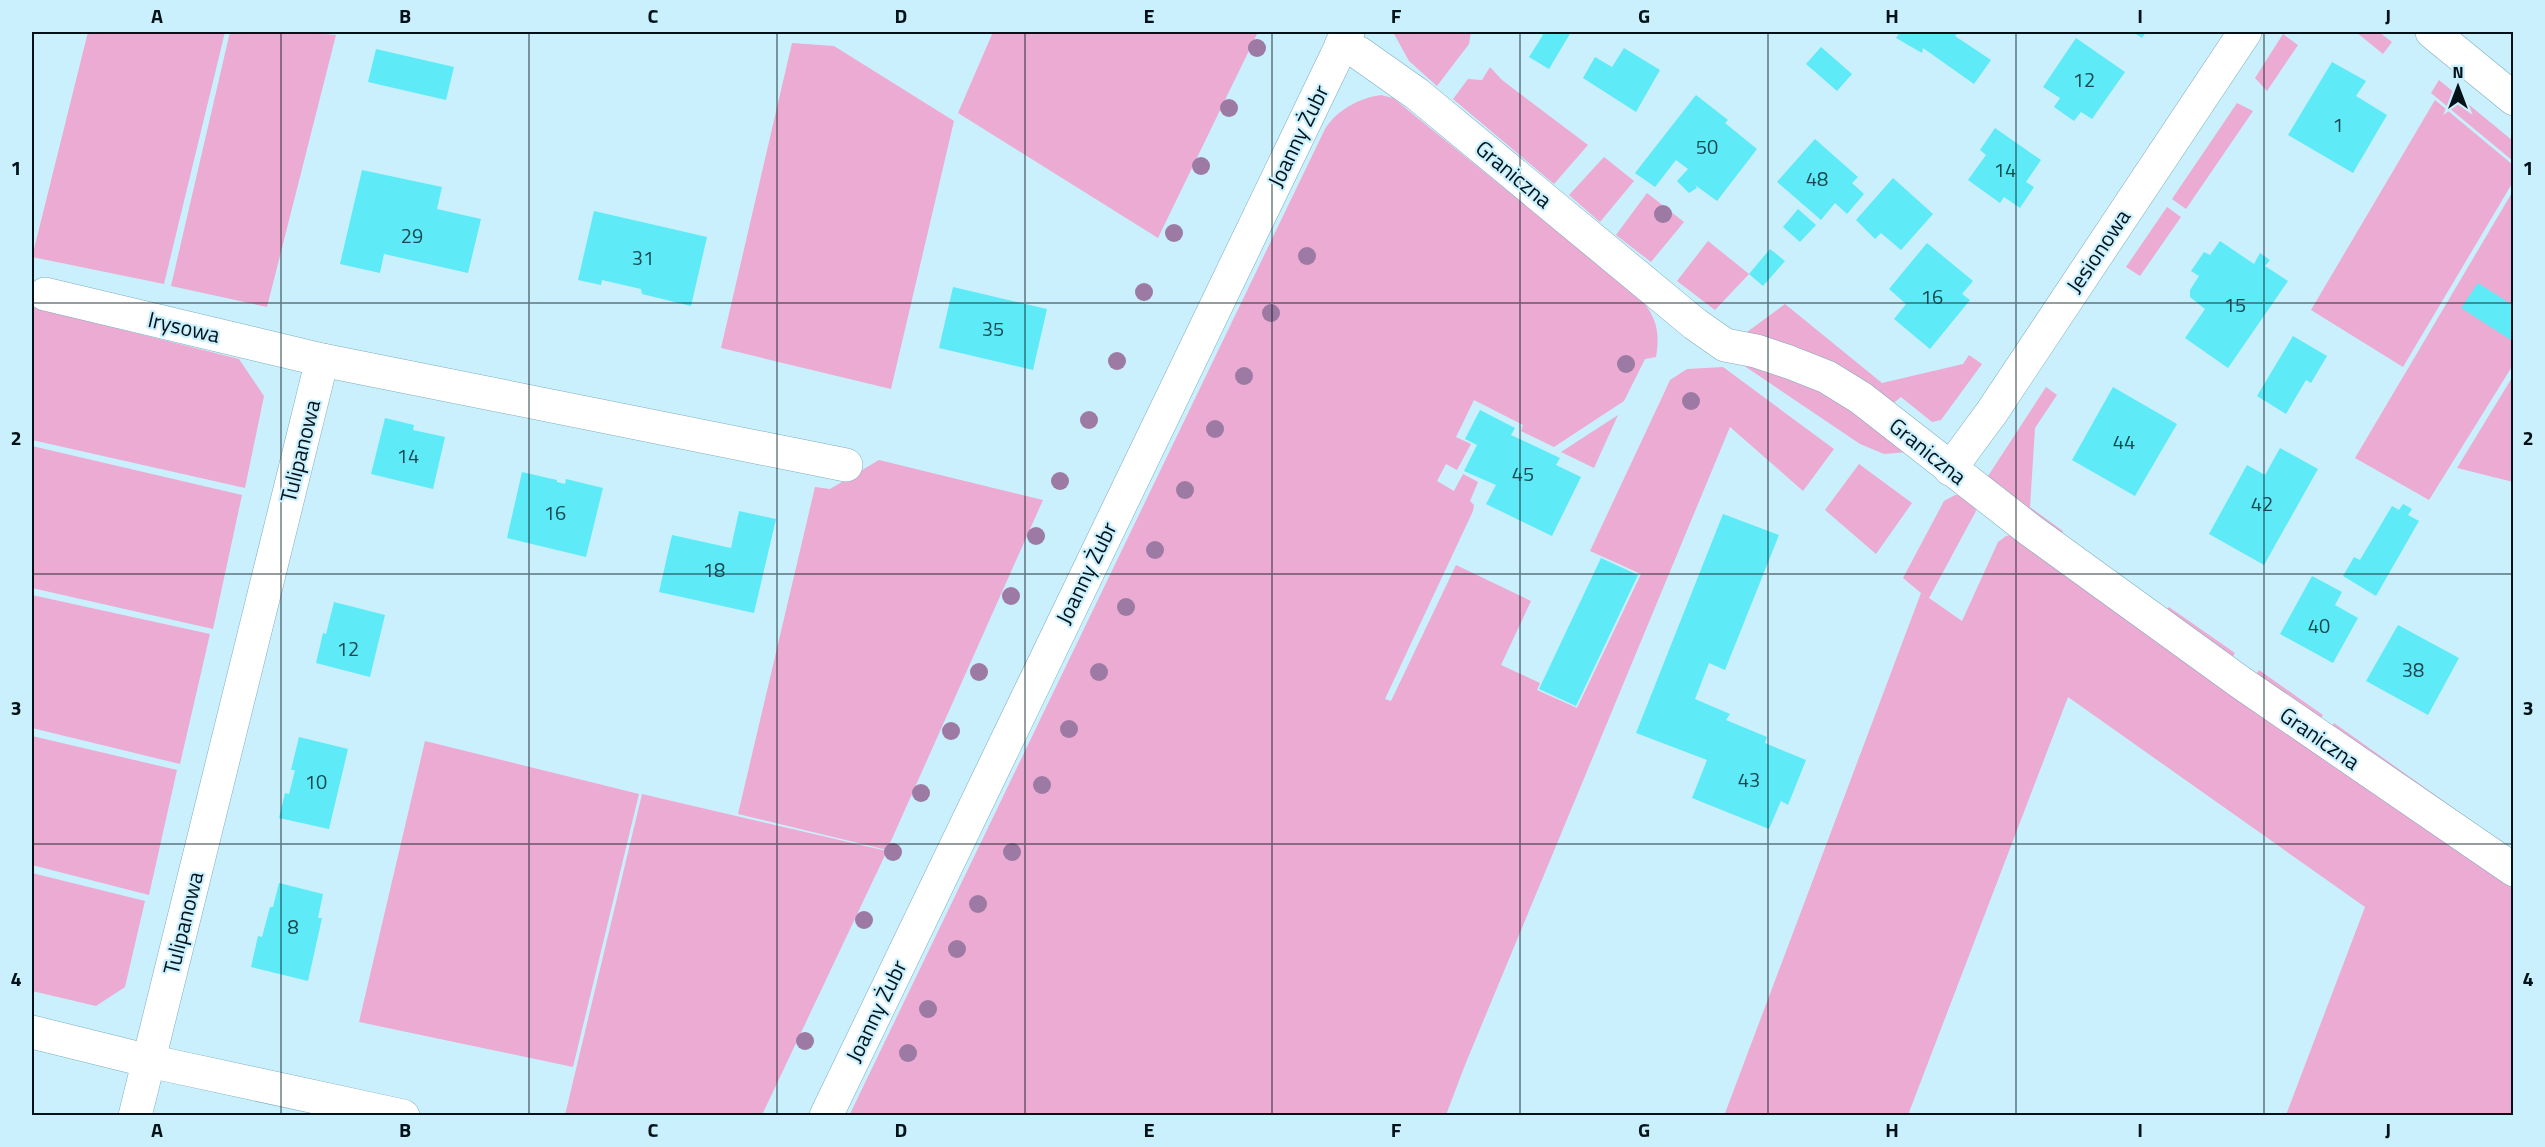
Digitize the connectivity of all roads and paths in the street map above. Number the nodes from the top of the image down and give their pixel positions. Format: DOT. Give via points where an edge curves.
graph roads {
  1 [pos="2245,32"];
  2 [pos="2432,32"];
  3 [pos="1345,38"];
  4 [pos="2514,99"];
  5 [pos="45,294"];
  6 [pos="322,360"];
  7 [pos="846,465"];
  8 [pos="1950,469"];
  9 [pos="2514,870"];
  10 [pos="32,1032"];
  11 [pos="149,1061"];
  12 [pos="135,1116"];
  13 [pos="403,1116"];
  14 [pos="826,1116"];
  1 -- 8 [label="street, Jesionowa"];
  2 -- 4 [label="street"];
  3 -- 8 [label="street, Graniczna" via="1725,345 1756,351 1827,377 1861,398"];
  3 -- 14 [label="street, Joanny Żubr"];
  5 -- 6 [label="street, Irysowa"];
  6 -- 7 [label="street"];
  6 -- 11 [label="street, Tulipanowa"];
  8 -- 9 [label="street, Graniczna" via="2240,682"];
  10 -- 11 [label="street"];
  11 -- 12 [label="street, Tulipanowa"];
  11 -- 13 [label="street"];
}
